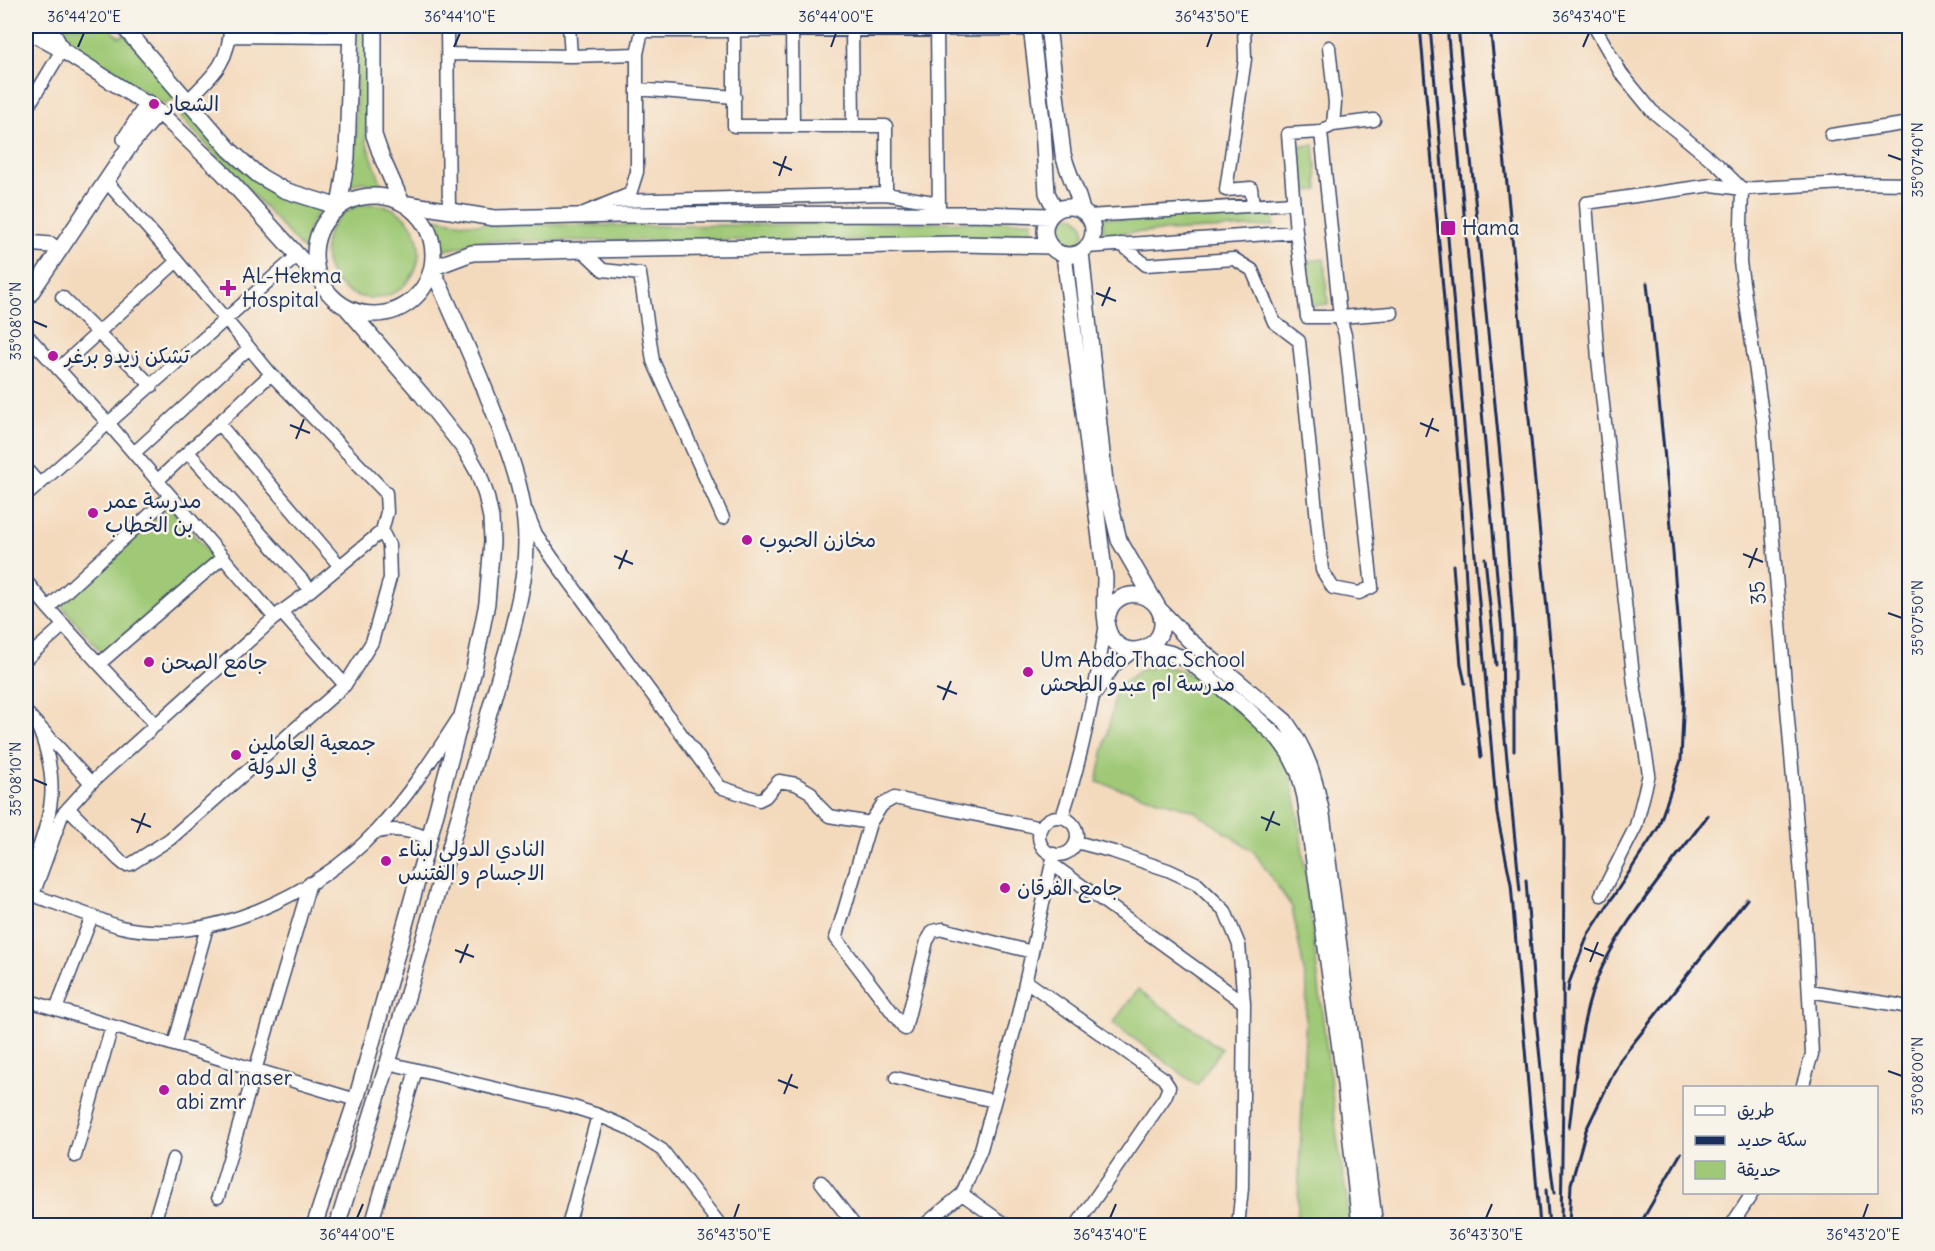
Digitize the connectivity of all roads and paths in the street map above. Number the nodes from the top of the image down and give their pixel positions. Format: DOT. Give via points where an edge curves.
graph roads {
  1 [pos="49,26"];
  2 [pos="123,26"];
  3 [pos="374,26"];
  4 [pos="447,26"];
  5 [pos="569,26"];
  6 [pos="1048,26"];
  7 [pos="1245,26"];
  8 [pos="1594,26"];
  9 [pos="937,27"];
  10 [pos="1031,27"];
  11 [pos="643,28"];
  12 [pos="734,28"];
  13 [pos="792,28"];
  14 [pos="852,28"];
  15 [pos="26,30"];
  16 [pos="230,31"];
  17 [pos="278,31"];
  18 [pos="351,32"];
  19 [pos="1329,47"];
  20 [pos="62,50"];
  21 [pos="448,54"];
  22 [pos="637,54"];
  23 [pos="571,56"];
  24 [pos="637,89"];
  25 [pos="735,97"];
  26 [pos="187,101"];
  27 [pos="154,108"];
  28 [pos="26,110"];
  29 [pos="1374,120"];
  30 [pos="1910,123"];
  31 [pos="1333,125"];
  32 [pos="793,126"];
  33 [pos="853,126"];
  34 [pos="1321,132"];
  35 [pos="1831,135"];
  36 [pos="106,181"];
  37 [pos="1910,184"];
  38 [pos="1742,189"];
  39 [pos="1047,193"];
  40 [pos="886,194"];
  41 [pos="617,201"];
  42 [pos="402,203"];
  43 [pos="1293,203"];
  44 [pos="1253,206"];
  45 [pos="339,207"];
  46 [pos="939,209"];
  47 [pos="448,211"];
  48 [pos="1085,213"];
  49 [pos="1053,214"];
  50 [pos="1022,215"];
  51 [pos="573,217"];
  52 [pos="1296,232"];
  53 [pos="26,243"];
  54 [pos="1121,244"];
  55 [pos="51,245"];
  56 [pos="1050,246"];
  57 [pos="582,249"];
  58 [pos="1084,250"];
  59 [pos="1064,255"];
  60 [pos="297,256"];
  61 [pos="177,261"];
  62 [pos="432,268"];
  63 [pos="320,280"];
  64 [pos="26,282"];
  65 [pos="62,297"];
  66 [pos="26,300"];
  67 [pos="346,307"];
  68 [pos="1392,314"];
  69 [pos="1340,317"];
  70 [pos="226,319"];
  71 [pos="98,333"];
  72 [pos="26,334"];
  73 [pos="249,348"];
  74 [pos="58,369"];
  75 [pos="271,374"];
  76 [pos="152,386"];
  77 [pos="108,423"];
  78 [pos="218,423"];
  79 [pos="188,452"];
  80 [pos="134,453"];
  81 [pos="26,469"];
  82 [pos="157,481"];
  83 [pos="39,484"];
  84 [pos="26,496"];
  85 [pos="170,496"];
  86 [pos="523,500"];
  87 [pos="723,518"];
  88 [pos="382,531"];
  89 [pos="223,557"];
  90 [pos="339,566"];
  91 [pos="26,581"];
  92 [pos="311,590"];
  93 [pos="48,608"];
  94 [pos="1159,609"];
  95 [pos="278,615"];
  96 [pos="1106,624"];
  97 [pos="64,625"];
  98 [pos="1141,649"];
  99 [pos="26,659"];
  100 [pos="99,664"];
  101 [pos="345,685"];
  102 [pos="1093,696"];
  103 [pos="26,712"];
  104 [pos="462,713"];
  105 [pos="156,725"];
  106 [pos="38,727"];
  107 [pos="91,783"];
  108 [pos="68,808"];
  109 [pos="1062,817"];
  110 [pos="870,823"];
  111 [pos="1041,828"];
  112 [pos="374,832"];
  113 [pos="429,838"];
  114 [pos="1076,842"];
  115 [pos="1053,859"];
  116 [pos="310,884"];
  117 [pos="28,891"];
  118 [pos="1601,896"];
  119 [pos="92,916"];
  120 [pos="207,927"];
  121 [pos="1032,952"];
  122 [pos="1026,981"];
  123 [pos="1809,991"];
  124 [pos="26,1000"];
  125 [pos="1244,1003"];
  126 [pos="1910,1008"];
  127 [pos="56,1010"];
  128 [pos="111,1026"];
  129 [pos="174,1045"];
  130 [pos="388,1063"];
  131 [pos="255,1069"];
  132 [pos="416,1070"];
  133 [pos="896,1078"];
  134 [pos="1803,1086"];
  135 [pos="356,1100"];
  136 [pos="994,1101"];
  137 [pos="598,1115"];
  138 [pos="75,1156"];
  139 [pos="173,1159"];
  140 [pos="821,1182"];
  141 [pos="962,1194"];
  142 [pos="1752,1194"];
  143 [pos="218,1197"];
  144 [pos="1005,1225"];
  145 [pos="153,1226"];
  146 [pos="314,1226"];
  147 [pos="336,1226"];
  148 [pos="371,1226"];
  149 [pos="568,1226"];
  150 [pos="721,1226"];
  151 [pos="855,1226"];
  152 [pos="923,1226"];
  153 [pos="1076,1226"];
  154 [pos="1238,1226"];
  155 [pos="1360,1226"];
  156 [pos="1375,1226"];
  157 [pos="1731,1226"];
  1 -- 20 [label="main road"];
  2 -- 26 [label="main road"];
  3 -- 42 [label="main road" via="374,135"];
  4 -- 21 [label="street"];
  5 -- 23 [label="street"];
  6 -- 48 [label="main road" via="1063,154"];
  7 -- 44 [label="street" via="1245,59 1226,190 1251,188"];
  8 -- 38 [label="street" via="1621,73 1652,111"];
  9 -- 10 [label="street"];
  9 -- 14 [label="street"];
  9 -- 46 [label="street"];
  10 -- 39 [label="main road"];
  11 -- 12 [label="street"];
  11 -- 22 [label="street"];
  12 -- 13 [label="street"];
  12 -- 25 [label="street"];
  13 -- 14 [label="street"];
  13 -- 32 [label="street"];
  14 -- 33 [label="street"];
  15 -- 20 [label="main road"];
  16 -- 17 [label="street"];
  16 -- 26 [label="street" via="220,69"];
  17 -- 18 [label="street"];
  18 -- 45 [label="main road" via="347,158"];
  19 -- 31 [label="street" via="1335,103"];
  20 -- 27 [label="main road"];
  20 -- 28 [label="street"];
  21 -- 23 [label="street"];
  21 -- 47 [label="street"];
  22 -- 23 [label="street"];
  22 -- 24 [label="street"];
  24 -- 25 [label="street"];
  24 -- 41 [label="street" via="637,172 630,194"];
  25 -- 32 [label="street" via="734,126"];
  26 -- 45 [label="main road" via="258,175 284,190"];
  27 -- 36 [label="main road"];
  27 -- 55 [label="main road"];
  27 -- 60 [label="main road" via="222,172"];
  29 -- 31 [label="street"];
  30 -- 35 [label="street"];
  31 -- 34 [label="street"];
  32 -- 33 [label="street"];
  33 -- 40 [label="street" via="886,126"];
  34 -- 43 [label="street" via="1288,134"];
  34 -- 69 [label="street"];
  36 -- 61 [label="street"];
  36 -- 66 [label="main road"];
  37 -- 38 [label="street"];
  38 -- 118 [label="street" via="1712,185 1586,203 1598,359 1630,649 1649,774 1636,826"];
  38 -- 123 [label="street, 35" via="1740,262 1763,420"];
  39 -- 49 [label="main road"];
  39 -- 50 [label="main road"];
  40 -- 41 [label="street"];
  40 -- 46 [label="street"];
  41 -- 51 [label="street"];
  42 -- 45 [label="main road" via="370,196"];
  42 -- 47 [label="main road"];
  42 -- 62 [label="main road" via="428,231 433,249"];
  43 -- 44 [label="street"];
  43 -- 52 [label="street"];
  44 -- 48 [label="street"];
  45 -- 63 [label="main road" via="324,222 316,240"];
  46 -- 50 [label="main road"];
  46 -- 51 [label="main road"];
  47 -- 51 [label="main road" via="494,219"];
  48 -- 49 [label="main road" via="1069,207"];
  48 -- 58 [label="main road" via="1093,235"];
  49 -- 50 [label="main road"];
  49 -- 56 [label="main road" via="1045,231"];
  52 -- 54 [label="street"];
  52 -- 69 [label="street" via="1306,317"];
  53 -- 55 [label="main road"];
  54 -- 58 [label="street"];
  54 -- 69 [label="street" via="1146,266 1234,259 1252,270 1274,322 1299,341 1322,570 1333,588 1359,592 1372,587"];
  55 -- 64 [label="main road"];
  56 -- 57 [label="main road"];
  56 -- 59 [label="main road"];
  57 -- 62 [label="main road" via="472,253"];
  57 -- 87 [label="street" via="603,270 640,274 653,362"];
  58 -- 59 [label="main road"];
  58 -- 94 [label="main road" via="1105,482 1119,540"];
  59 -- 96 [label="main road" via="1105,578"];
  60 -- 63 [label="main road"];
  60 -- 70 [label="street"];
  61 -- 70 [label="street"];
  61 -- 71 [label="street"];
  62 -- 67 [label="main road" via="414,299 399,309 363,314"];
  62 -- 86 [label="main road" via="477,369"];
  63 -- 67 [label="main road" via="331,296"];
  65 -- 71 [label="street"];
  67 -- 104 [label="main road" via="466,451 486,495 492,542 487,603"];
  68 -- 69 [label="street"];
  70 -- 73 [label="street"];
  70 -- 76 [label="street"];
  71 -- 74 [label="street"];
  71 -- 76 [label="street"];
  72 -- 74 [label="street"];
  73 -- 75 [label="street"];
  73 -- 80 [label="street"];
  74 -- 77 [label="street"];
  75 -- 78 [label="street"];
  75 -- 88 [label="street" via="386,494"];
  76 -- 77 [label="street"];
  77 -- 80 [label="street"];
  77 -- 83 [label="street"];
  78 -- 79 [label="street"];
  78 -- 90 [label="street"];
  79 -- 82 [label="street"];
  79 -- 92 [label="street"];
  80 -- 82 [label="street"];
  81 -- 83 [label="street"];
  82 -- 85 [label="street"];
  83 -- 84 [label="street"];
  85 -- 89 [label="street"];
  85 -- 93 [label="street"];
  86 -- 110 [label="street" via="547,551 720,786 759,800 779,781 796,784 810,792 829,816"];
  86 -- 130 [label="main road" via="526,553 518,606"];
  88 -- 90 [label="street"];
  88 -- 101 [label="street" via="389,545 390,578 372,642"];
  89 -- 95 [label="street"];
  89 -- 100 [label="street"];
  90 -- 92 [label="street"];
  91 -- 93 [label="street"];
  92 -- 95 [label="street"];
  93 -- 97 [label="street"];
  94 -- 96 [label="main road" via="1139,595 1126,596 1109,610"];
  94 -- 98 [label="main road" via="1160,633 1155,642"];
  94 -- 156 [label="main road" via="1189,640 1285,721 1313,772 1322,814"];
  95 -- 101 [label="street"];
  95 -- 105 [label="street"];
  96 -- 98 [label="main road" via="1115,643 1126,649"];
  96 -- 102 [label="street"];
  97 -- 99 [label="street"];
  97 -- 100 [label="street"];
  98 -- 102 [label="street" via="1114,666"];
  98 -- 155 [label="main road" via="1188,660 1279,739 1299,773 1345,1084"];
  100 -- 105 [label="street"];
  101 -- 108 [label="street" via="170,839 131,864 118,860"];
  102 -- 109 [label="street"];
  103 -- 106 [label="street"];
  104 -- 112 [label="street" via="437,752"];
  104 -- 113 [label="main road"];
  105 -- 107 [label="street"];
  106 -- 107 [label="street"];
  106 -- 117 [label="street" via="50,760 53,791"];
  107 -- 108 [label="street"];
  108 -- 117 [label="street"];
  109 -- 111 [label="street" via="1051,818"];
  109 -- 114 [label="street" via="1075,827"];
  110 -- 111 [label="street" via="882,805 894,798"];
  110 -- 121 [label="street" via="836,938 904,1029 933,931 943,929"];
  111 -- 115 [label="street" via="1042,845"];
  112 -- 113 [label="street" via="398,830"];
  112 -- 116 [label="street"];
  113 -- 135 [label="main road"];
  114 -- 115 [label="street"];
  114 -- 125 [label="street" via="1168,870 1196,883 1225,911 1239,945"];
  115 -- 121 [label="street"];
  115 -- 125 [label="street"];
  116 -- 120 [label="street"];
  116 -- 131 [label="street"];
  117 -- 119 [label="street"];
  119 -- 120 [label="street" via="121,927 166,931"];
  119 -- 127 [label="street"];
  120 -- 129 [label="street"];
  121 -- 122 [label="street"];
  122 -- 136 [label="street"];
  122 -- 153 [label="street" via="1163,1078 1169,1087"];
  123 -- 126 [label="street"];
  123 -- 134 [label="street, 35" via="1812,1053"];
  124 -- 127 [label="street"];
  125 -- 154 [label="street"];
  127 -- 128 [label="street"];
  128 -- 129 [label="street"];
  128 -- 138 [label="street"];
  129 -- 131 [label="street"];
  130 -- 132 [label="street"];
  130 -- 147 [label="main road"];
  131 -- 135 [label="street"];
  131 -- 143 [label="street"];
  132 -- 137 [label="street"];
  132 -- 148 [label="street"];
  133 -- 136 [label="street"];
  135 -- 146 [label="main road"];
  136 -- 141 [label="street" via="981,1149"];
  137 -- 149 [label="street"];
  137 -- 150 [label="street" via="662,1150"];
  139 -- 145 [label="street"];
  140 -- 151 [label="street"];
  141 -- 144 [label="street"];
  141 -- 152 [label="street"];
  142 -- 157 [label="street"];
}
